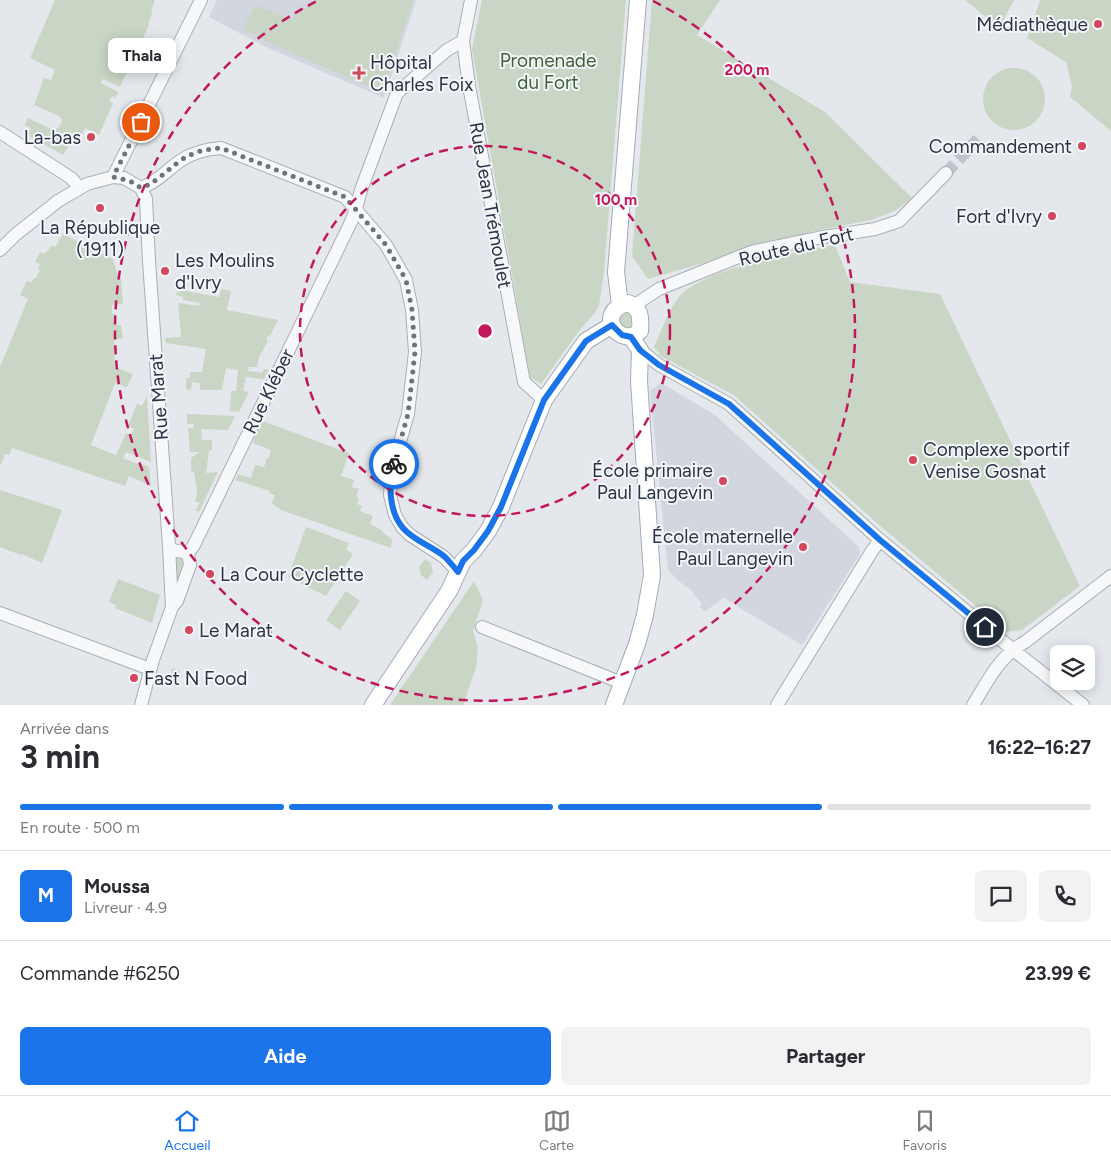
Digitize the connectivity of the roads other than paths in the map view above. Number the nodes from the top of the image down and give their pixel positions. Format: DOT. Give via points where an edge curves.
graph roads {
  1 [pos="201,0"];
  2 [pos="471,0"];
  3 [pos="638,0"];
  4 [pos="463,41"];
  5 [pos="0,132"];
  6 [pos="946,174"];
  7 [pos="113,177"];
  8 [pos="79,187"];
  9 [pos="141,188"];
  10 [pos="356,209"];
  11 [pos="0,250"];
  12 [pos="627,305"];
  13 [pos="612,325"];
  14 [pos="635,343"];
  15 [pos="544,400"];
  16 [pos="880,540"];
  17 [pos="169,546"];
  18 [pos="188,553"];
  19 [pos="458,572"];
  20 [pos="1111,576"];
  21 [pos="172,607"];
  22 [pos="0,613"];
  23 [pos="482,627"];
  24 [pos="1012,649"];
  25 [pos="150,669"];
  26 [pos="622,683"];
  27 [pos="140,705"];
  28 [pos="373,705"];
  29 [pos="614,705"];
  30 [pos="777,705"];
  31 [pos="973,705"];
  32 [pos="1084,705"];
  1 -- 7 [label="street"];
  2 -- 4 [label="street, Rue Jean Trémoulet"];
  3 -- 12 [label="main road" via="616,272"];
  4 -- 10 [label="street, Rue Kléber" via="447,50 397,93"];
  4 -- 15 [label="street, Rue Jean Trémoulet" via="524,382"];
  5 -- 8 [label="street" via="71,178"];
  6 -- 12 [label="street, Route du Fort" via="899,221 875,229 752,252"];
  7 -- 8 [label="street"];
  7 -- 9 [label="street"];
  8 -- 11 [label="street"];
  9 -- 10 [label="street" via="155,182 181,160 203,149 221,148 345,197"];
  9 -- 17 [label="street, Rue Marat" via="147,208"];
  10 -- 18 [label="street, Rue Kléber"];
  10 -- 19 [label="street" via="386,245 406,280 412,310 415,352 408,414 392,469 390,495 395,515 410,535 444,557"];
  12 -- 13 [label="main road" via="610,315"];
  12 -- 14 [label="main road" via="639,311 640,331"];
  13 -- 14 [label="main road"];
  13 -- 15 [label="main road" via="586,341"];
  14 -- 16 [label="street" via="659,365 729,404"];
  14 -- 26 [label="main road" via="652,575 637,644"];
  15 -- 19 [label="main road" via="501,507"];
  16 -- 24 [label="street"];
  16 -- 30 [label="street"];
  17 -- 18 [label="street"];
  17 -- 21 [label="street, Rue Marat"];
  18 -- 21 [label="street, Rue Marat" via="190,565"];
  19 -- 28 [label="main road" via="449,591"];
  20 -- 24 [label="street"];
  21 -- 25 [label="street, Rue Marat"];
  22 -- 25 [label="street"];
  23 -- 26 [label="street"];
  24 -- 31 [label="street"];
  24 -- 32 [label="street"];
  25 -- 27 [label="street, Rue Marat"];
  26 -- 29 [label="main road"];
}
